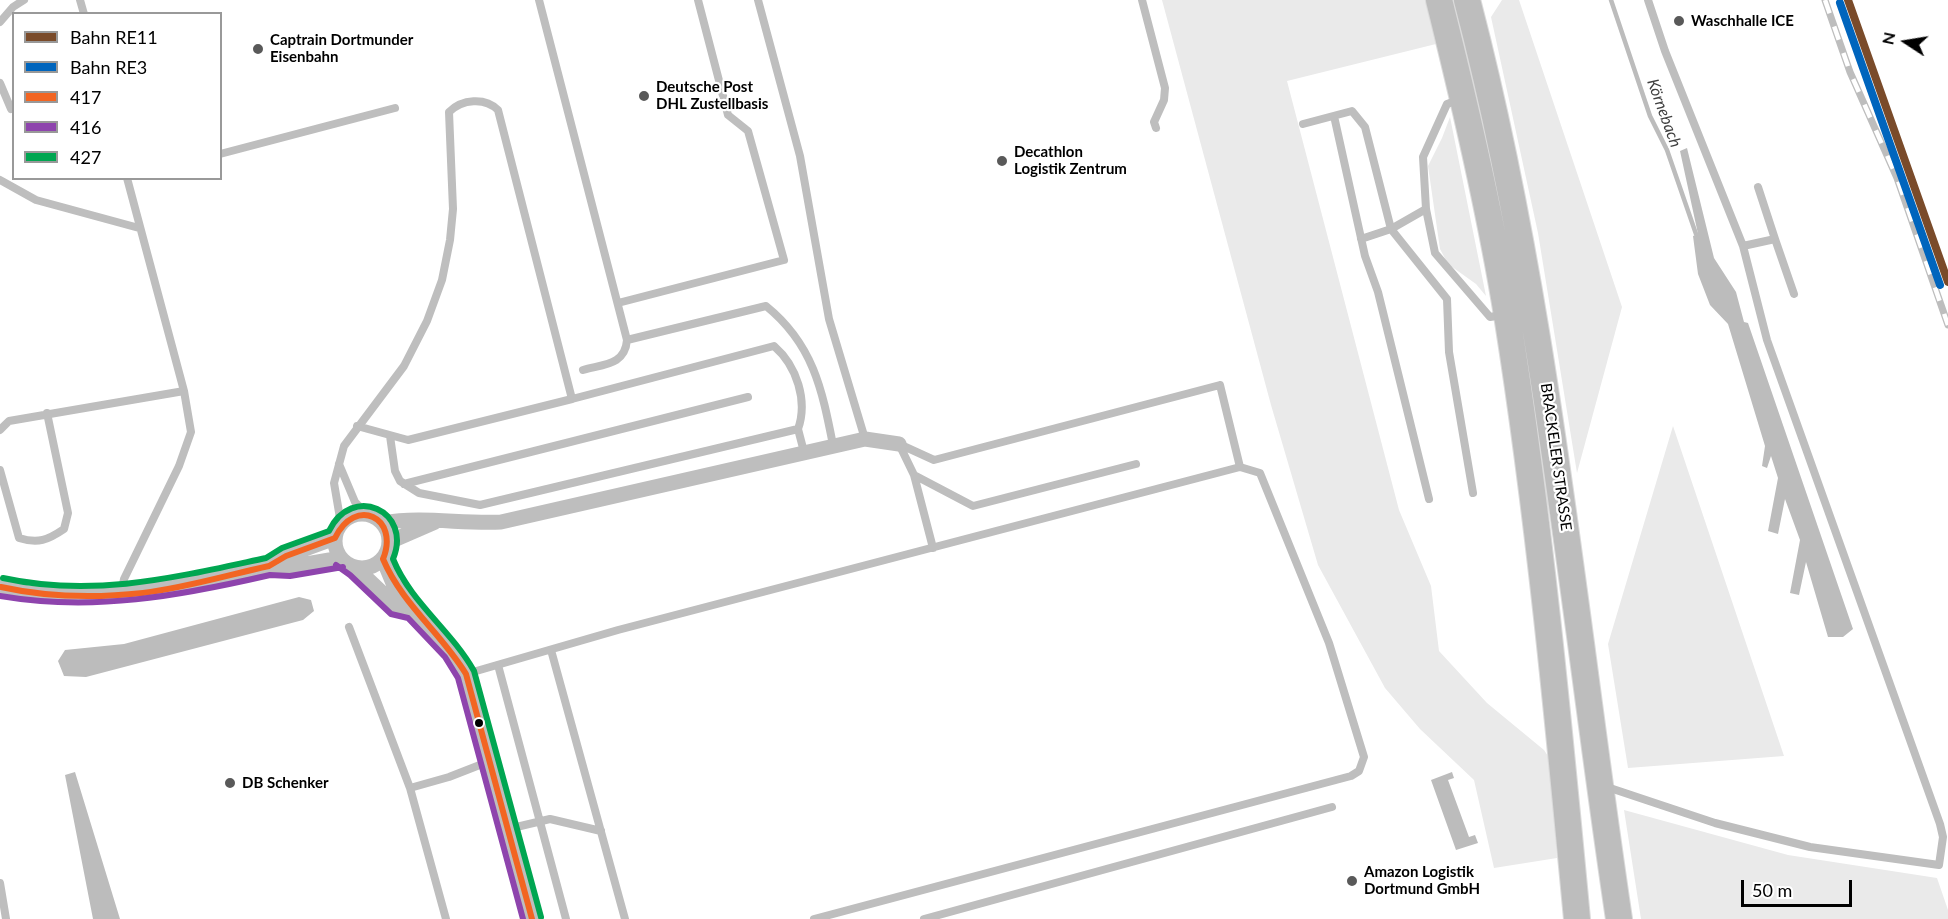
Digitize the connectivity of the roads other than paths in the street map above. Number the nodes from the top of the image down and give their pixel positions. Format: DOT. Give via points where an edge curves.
graph roads {
  1 [pos="24,0"];
  2 [pos="539,0"];
  3 [pos="698,0"];
  4 [pos="758,0"];
  5 [pos="1142,0"];
  6 [pos="1439,0"];
  7 [pos="1467,0"];
  8 [pos="1648,0"];
  9 [pos="0,22"];
  10 [pos="0,82"];
  11 [pos="1462,99"];
  12 [pos="395,108"];
  13 [pos="11,109"];
  14 [pos="1334,116"];
  15 [pos="1303,124"];
  16 [pos="1156,128"];
  17 [pos="222,153"];
  18 [pos="0,180"];
  19 [pos="128,180"];
  20 [pos="1758,187"];
  21 [pos="1426,209"];
  22 [pos="139,228"];
  23 [pos="1391,229"];
  24 [pos="1361,239"];
  25 [pos="1774,239"];
  26 [pos="1743,246"];
  27 [pos="1794,294"];
  28 [pos="618,303"];
  29 [pos="1507,314"];
  30 [pos="627,340"];
  31 [pos="583,370"];
  32 [pos="184,391"];
  33 [pos="748,397"];
  34 [pos="572,399"];
  35 [pos="47,413"];
  36 [pos="357,426"];
  37 [pos="798,429"];
  38 [pos="0,430"];
  39 [pos="390,436"];
  40 [pos="865,439"];
  41 [pos="899,444"];
  42 [pos="833,445"];
  43 [pos="804,452"];
  44 [pos="339,464"];
  45 [pos="1136,464"];
  46 [pos="1240,467"];
  47 [pos="0,470"];
  48 [pos="914,476"];
  49 [pos="404,484"];
  50 [pos="1473,493"];
  51 [pos="1429,499"];
  52 [pos="367,514"];
  53 [pos="435,522"];
  54 [pos="383,524"];
  55 [pos="338,531"];
  56 [pos="389,542"];
  57 [pos="933,548"];
  58 [pos="341,558"];
  59 [pos="383,559"];
  60 [pos="269,566"];
  61 [pos="356,568"];
  62 [pos="1,586"];
  63 [pos="121,594"];
  64 [pos="413,610"];
  65 [pos="348,627"];
  66 [pos="551,650"];
  67 [pos="498,665"];
  68 [pos="466,674"];
  69 [pos="490,761"];
  70 [pos="1600,785"];
  71 [pos="410,788"];
  72 [pos="1332,807"];
  73 [pos="541,821"];
  74 [pos="508,829"];
  75 [pos="601,831"];
  76 [pos="0,883"];
  77 [pos="6,919"];
  78 [pos="446,919"];
  79 [pos="532,919"];
  80 [pos="566,919"];
  81 [pos="625,919"];
  82 [pos="814,919"];
  83 [pos="924,919"];
  84 [pos="1577,919"];
  85 [pos="1619,919"];
  1 -- 9 [label="lane"];
  2 -- 28 [label="lane"];
  3 -- 28 [label="lane" via="728,115 748,131 784,260"];
  4 -- 40 [label="lane" via="800,156 829,319"];
  5 -- 16 [label="lane" via="1165,88 1154,122"];
  6 -- 11 [label="highway, BRACKELER STRASSE"];
  7 -- 70 [label="highway, BRACKELER STRASSE" via="1503,153 1540,352"];
  8 -- 26 [label="lane"];
  10 -- 13 [label="lane"];
  11 -- 21 [label="lane" via="1447,104 1423,157"];
  11 -- 29 [label="highway, BRACKELER STRASSE"];
  12 -- 17 [label="lane"];
  14 -- 15 [label="lane"];
  14 -- 23 [label="lane" via="1352,111 1365,127"];
  14 -- 24 [label="lane"];
  18 -- 22 [label="lane" via="36,200"];
  19 -- 22 [label="lane"];
  20 -- 25 [label="lane"];
  21 -- 23 [label="lane"];
  21 -- 29 [label="lane" via="1435,253 1490,317"];
  22 -- 32 [label="lane"];
  23 -- 24 [label="lane"];
  23 -- 50 [label="lane" via="1447,299 1449,352"];
  24 -- 51 [label="lane" via="1378,292"];
  25 -- 26 [label="lane"];
  25 -- 27 [label="lane"];
  26 -- 70 [label="lane" via="1767,340 1940,824 1943,837 1939,865 1810,847 1715,823"];
  28 -- 30 [label="lane"];
  29 -- 84 [label="highway, BRACKELER STRASSE" via="1542,570"];
  30 -- 31 [label="lane" via="626,352 619,360"];
  30 -- 42 [label="lane" via="766,306 782,318 805,348 822,387"];
  32 -- 35 [label="lane"];
  32 -- 63 [label="lane" via="191,432 179,466 124,579"];
  33 -- 49 [label="lane"];
  34 -- 36 [label="lane" via="498,110 490,102 479,100 455,106 449,112 453,173 450,240 442,280 427,321 404,366"];
  34 -- 37 [label="lane" via="774,346 786,357 799,388 804,412"];
  34 -- 39 [label="lane" via="408,440"];
  35 -- 38 [label="lane" via="9,421"];
  35 -- 47 [label="lane" via="68,513 64,529 41,541 19,538"];
  36 -- 39 [label="lane"];
  36 -- 44 [label="lane" via="344,446"];
  37 -- 43 [label="lane"];
  37 -- 49 [label="lane" via="480,506 419,493"];
  39 -- 49 [label="lane" via="395,471"];
  40 -- 41 [label="street"];
  40 -- 42 [label="street"];
  41 -- 46 [label="lane" via="934,460 1220,385"];
  41 -- 48 [label="lane"];
  42 -- 43 [label="street"];
  43 -- 53 [label="street" via="501,522"];
  44 -- 52 [label="lane" via="355,502"];
  44 -- 55 [label="lane" via="334,483"];
  45 -- 48 [label="lane" via="973,506"];
  46 -- 57 [label="lane"];
  46 -- 82 [label="lane" via="1260,473 1329,644 1364,757 1359,771"];
  48 -- 57 [label="lane"];
  52 -- 54 [label="street"];
  52 -- 55 [label="street" via="348,518"];
  53 -- 54 [label="street" via="421,519"];
  53 -- 56 [label="street"];
  54 -- 56 [label="street"];
  55 -- 58 [label="street" via="337,552"];
  55 -- 60 [label="street"];
  56 -- 59 [label="street"];
  57 -- 66 [label="lane"];
  58 -- 60 [label="street" via="289,567"];
  58 -- 61 [label="street"];
  59 -- 61 [label="street" via="369,567"];
  59 -- 64 [label="street" via="393,583"];
  60 -- 63 [label="street" via="186,585"];
  61 -- 64 [label="street" via="397,607"];
  62 -- 63 [label="street" via="28,593"];
  64 -- 68 [label="street" via="452,651"];
  65 -- 71 [label="lane"];
  66 -- 67 [label="lane"];
  66 -- 75 [label="lane"];
  67 -- 68 [label="lane"];
  67 -- 73 [label="lane"];
  68 -- 69 [label="street"];
  69 -- 71 [label="lane"];
  69 -- 74 [label="street"];
  70 -- 85 [label="highway, BRACKELER STRASSE"];
  71 -- 78 [label="lane"];
  72 -- 83 [label="lane"];
  73 -- 74 [label="lane"];
  73 -- 75 [label="lane" via="550,819"];
  73 -- 80 [label="lane"];
  74 -- 79 [label="street"];
  75 -- 81 [label="lane"];
  76 -- 77 [label="lane"];
}
